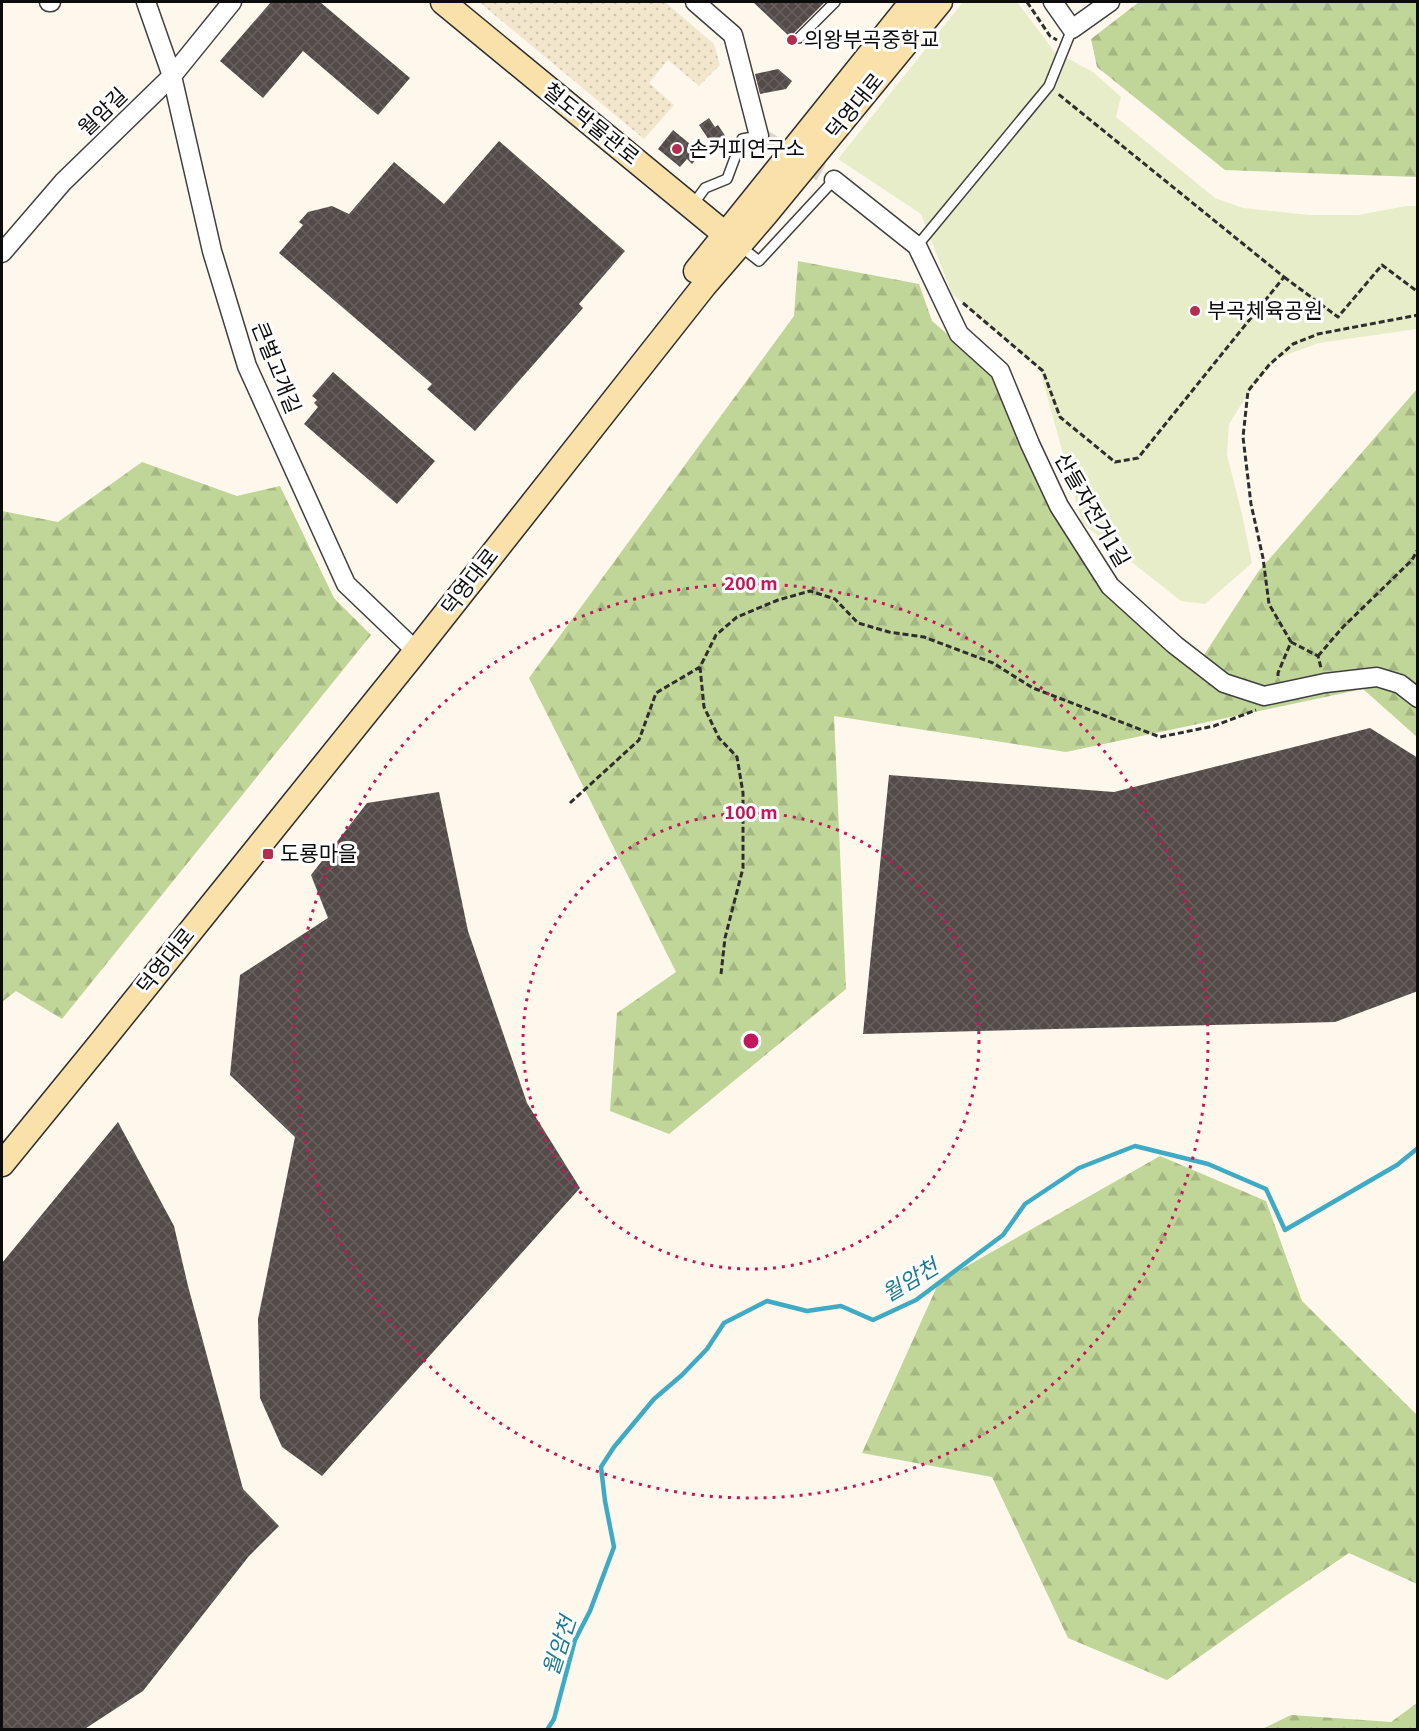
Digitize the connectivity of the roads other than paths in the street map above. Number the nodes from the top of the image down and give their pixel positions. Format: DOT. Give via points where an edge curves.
graph roads {
  1 [pos="146,2"];
  2 [pos="232,2"];
  3 [pos="443,2"];
  4 [pos="695,2"];
  5 [pos="835,2"];
  6 [pos="912,2"];
  7 [pos="940,2"];
  8 [pos="1053,2"];
  9 [pos="1110,2"];
  10 [pos="799,38"];
  11 [pos="1069,38"];
  12 [pos="172,76"];
  13 [pos="759,136"];
  14 [pos="834,180"];
  15 [pos="692,207"];
  16 [pos="733,240"];
  17 [pos="917,246"];
  18 [pos="2,253"];
  19 [pos="411,646"];
  20 [pos="1418,698"];
  21 [pos="2,1140"];
  22 [pos="2,1164"];
  1 -- 12 [label="street, 큰벌고개길"];
  2 -- 12 [label="street, 월암길"];
  3 -- 15 [label="street, 철도박물관로"];
  4 -- 13 [label="street" via="733,35"];
  5 -- 10 [label="lane"];
  6 -- 16 [label="street, 덕영대로"];
  7 -- 16 [label="street, 덕영대로"];
  8 -- 11 [label="street"];
  9 -- 11 [label="street"];
  11 -- 17 [label="lane" via="1048,86"];
  12 -- 18 [label="street, 월암길" via="63,182"];
  12 -- 19 [label="street, 큰벌고개길" via="212,251 247,366 346,584"];
  13 -- 15 [label="lane" via="742,139 727,179 705,188"];
  14 -- 16 [label="lane" via="759,261"];
  14 -- 17 [label="street"];
  15 -- 16 [label="street, 철도박물관로"];
  16 -- 19 [label="street, 덕영대로"];
  17 -- 20 [label="street, 산들자전거1길" via="959,334 1000,371 1059,506 1110,586 1175,645 1224,683 1264,696 1377,677 1400,684"];
  19 -- 21 [label="street, 덕영대로"];
  19 -- 22 [label="street, 덕영대로"];
}
